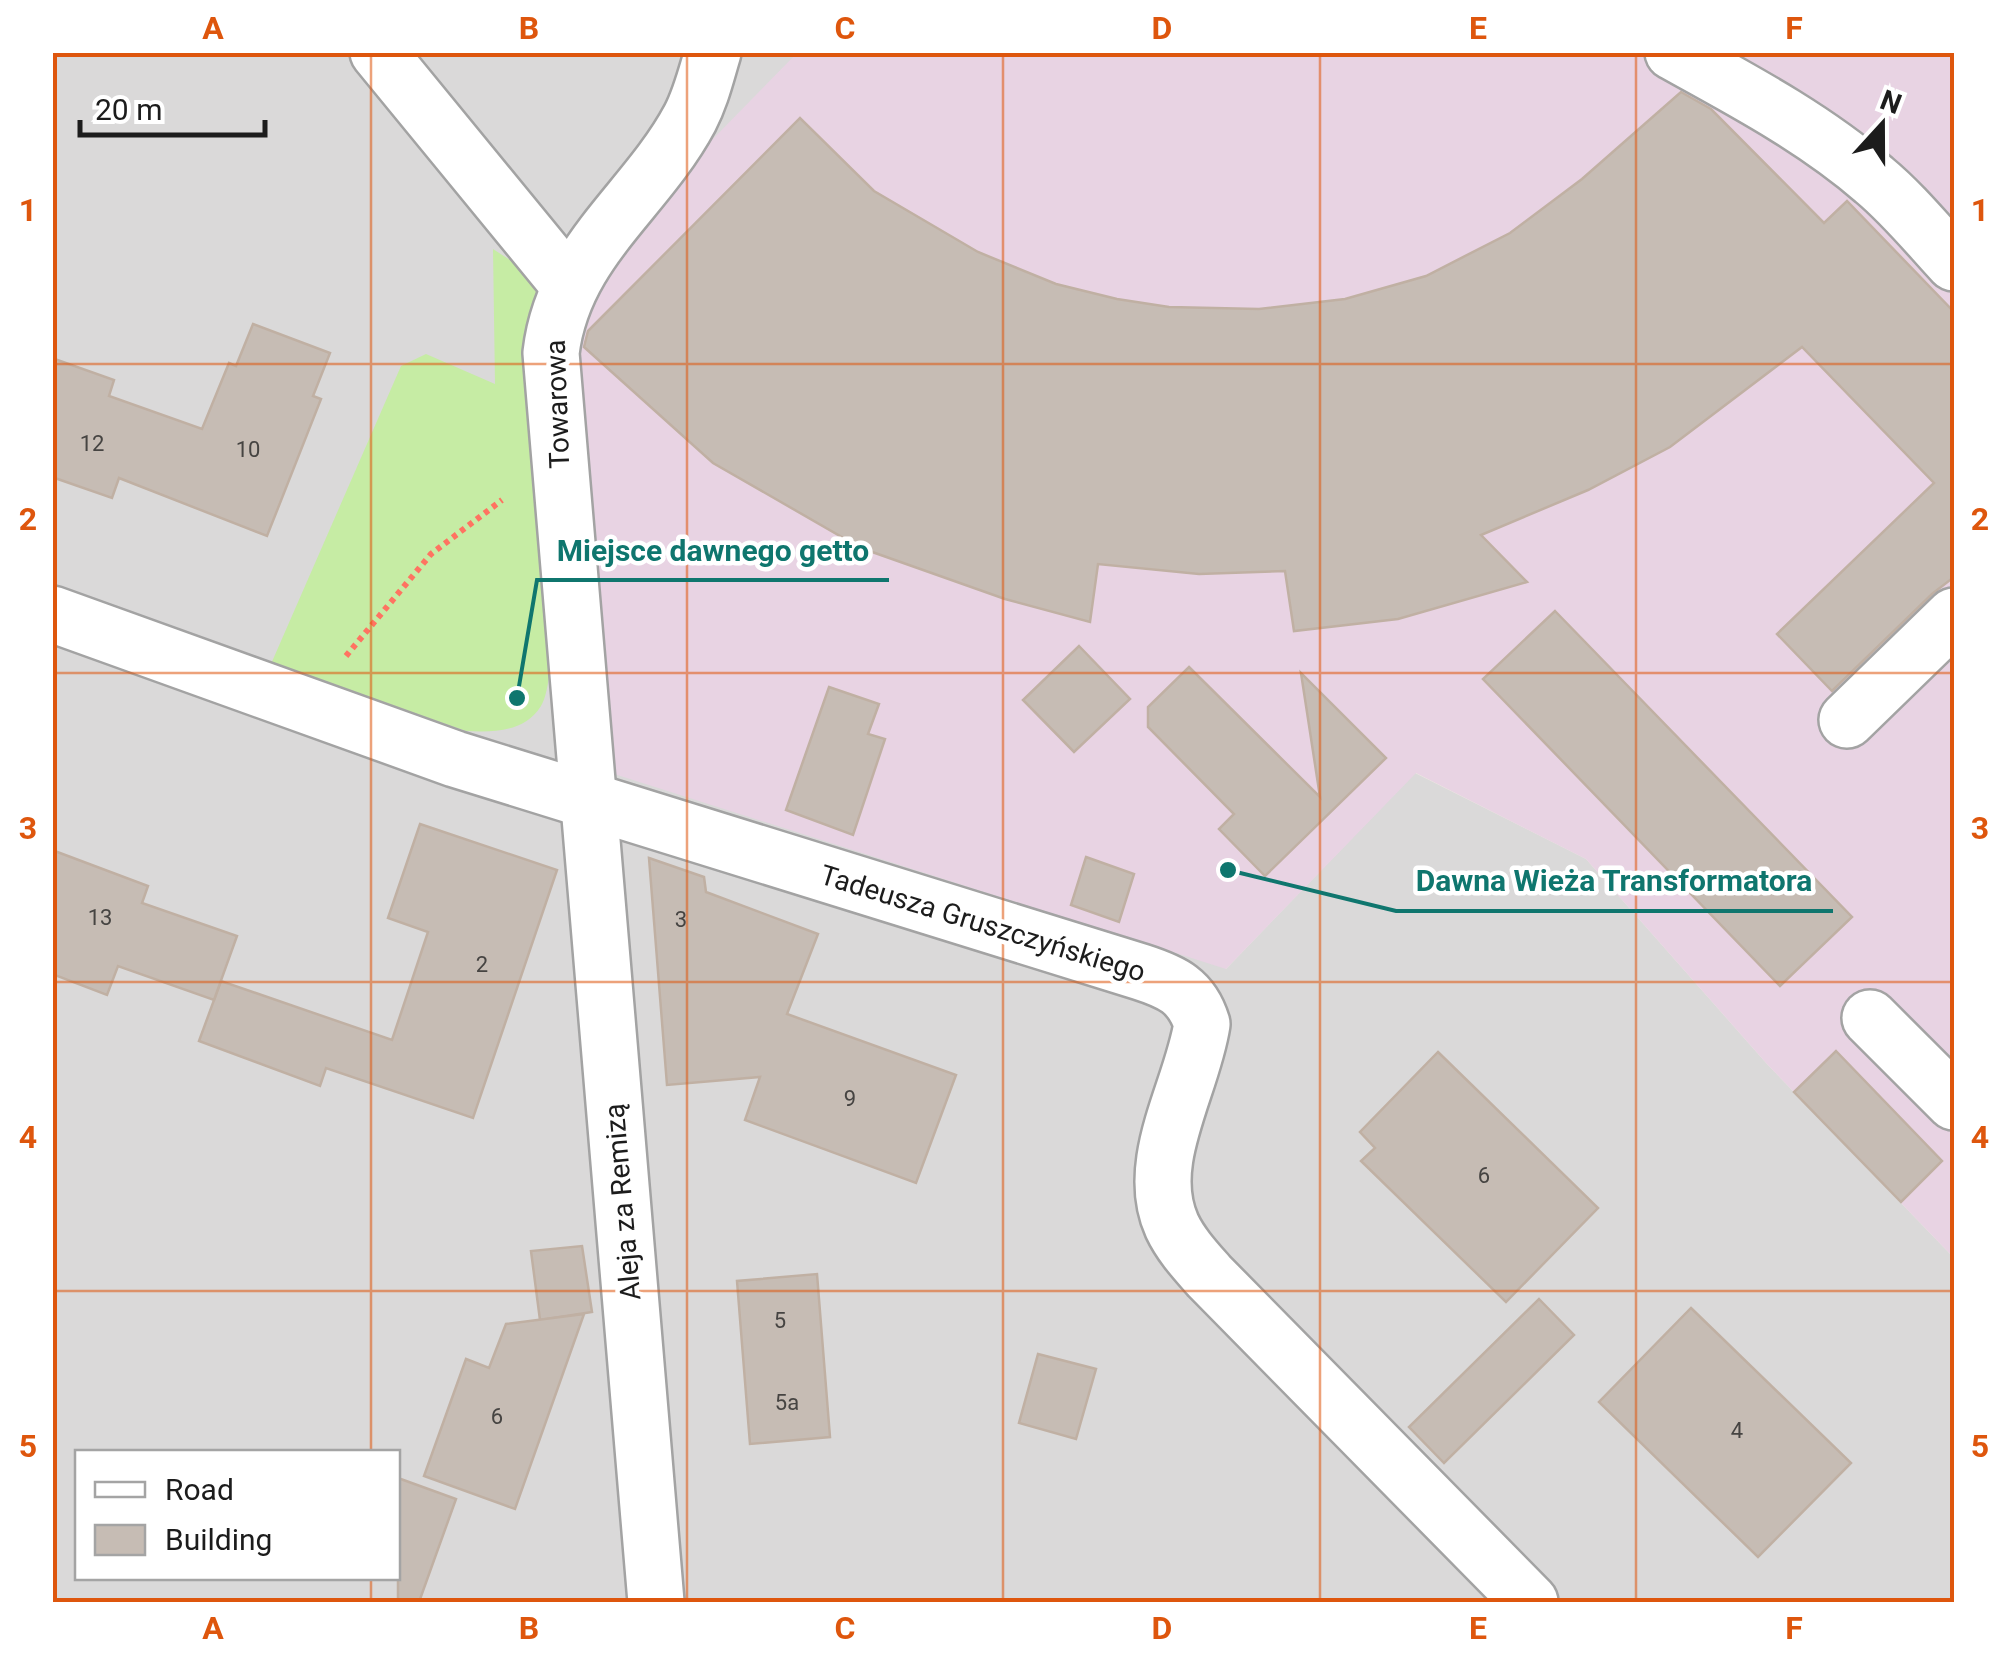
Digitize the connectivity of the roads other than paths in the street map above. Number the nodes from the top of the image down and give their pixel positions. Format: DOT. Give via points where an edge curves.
graph roads {
  1 [pos="378,52"];
  2 [pos="713,52"];
  3 [pos="1673,52"];
  4 [pos="1954,262"];
  5 [pos="569,285"];
  6 [pos="52,614"];
  7 [pos="1954,616"];
  8 [pos="1847,720"];
  9 [pos="587,801"];
  10 [pos="1870,1018"];
  11 [pos="1954,1102"];
  12 [pos="656,1602"];
  13 [pos="1530,1602"];
  1 -- 5 [label="street"];
  2 -- 5 [label="street, Towarowa" via="680,136"];
  3 -- 4 [label="street" via="1751,95 1876,180"];
  5 -- 9 [label="street, Towarowa" via="551,353"];
  6 -- 9 [label="street, Tadeusza Gruszczyńskiego"];
  7 -- 8 [label="street"];
  9 -- 12 [label="street, Aleja za Remizą"];
  9 -- 13 [label="street, Tadeusza Gruszczyńskiego" via="1183,989 1202,1024 1164,1162 1162,1191 1173,1228 1209,1276"];
  10 -- 11 [label="street"];
}
